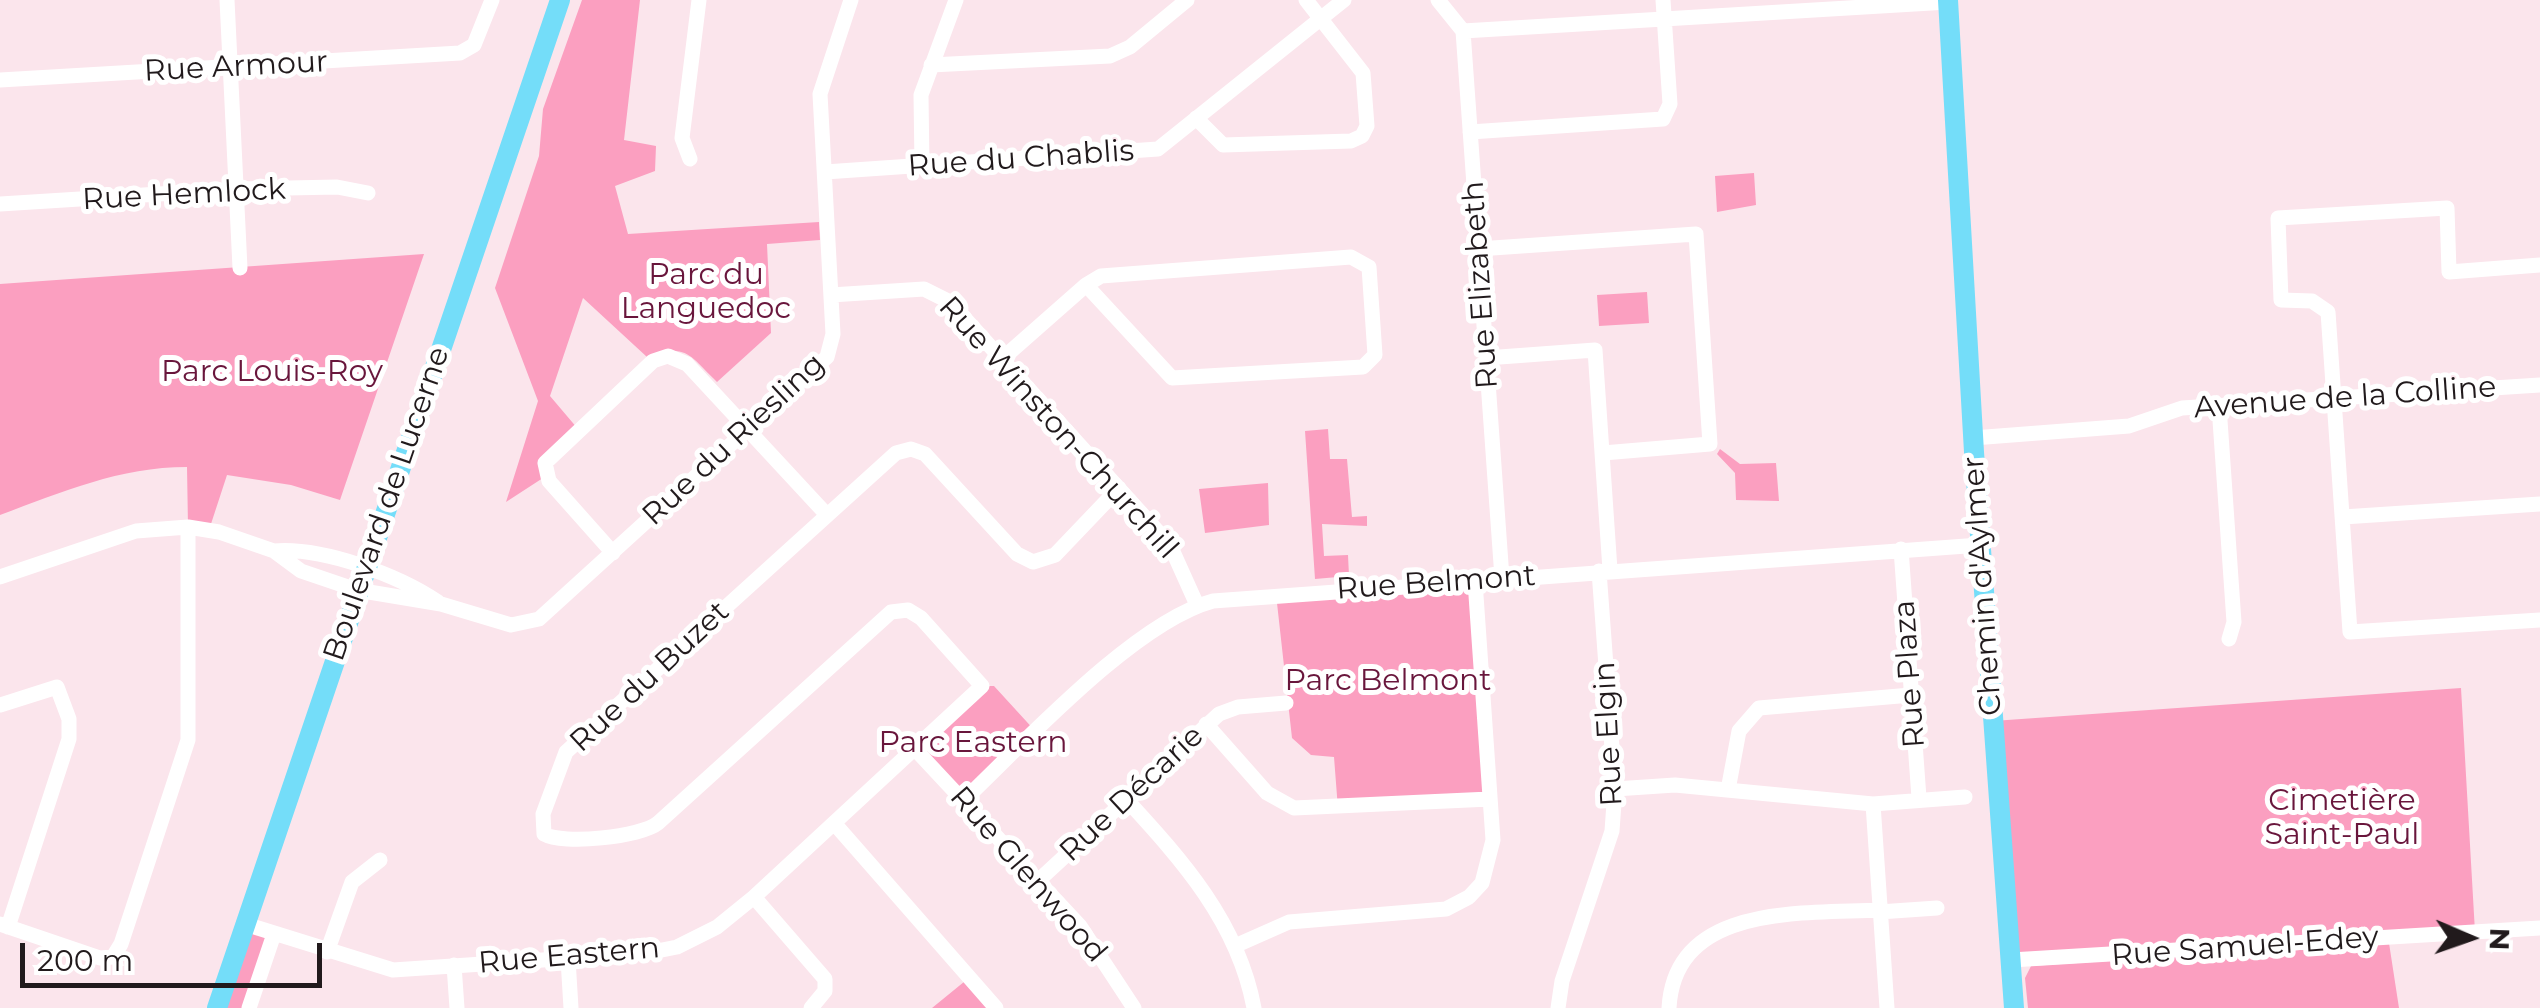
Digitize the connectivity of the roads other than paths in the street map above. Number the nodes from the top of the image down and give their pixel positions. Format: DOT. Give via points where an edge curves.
graph roads {
  1 [pos="227,0"];
  2 [pos="492,0"];
  3 [pos="560,0"];
  4 [pos="699,0"];
  5 [pos="851,0"];
  6 [pos="956,0"];
  7 [pos="1306,0"];
  8 [pos="1344,0"];
  9 [pos="1438,0"];
  10 [pos="1663,0"];
  11 [pos="1183,1"];
  12 [pos="1948,1"];
  13 [pos="1664,19"];
  14 [pos="1321,20"];
  15 [pos="1463,31"];
  16 [pos="932,65"];
  17 [pos="231,67"];
  18 [pos="0,80"];
  19 [pos="1196,118"];
  20 [pos="1470,132"];
  21 [pos="690,158"];
  22 [pos="922,166"];
  23 [pos="825,172"];
  24 [pos="239,189"];
  25 [pos="368,193"];
  26 [pos="0,204"];
  27 [pos="1478,248"];
  28 [pos="2540,265"];
  29 [pos="240,268"];
  30 [pos="1086,285"];
  31 [pos="830,295"];
  32 [pos="1486,358"];
  33 [pos="1002,359"];
  34 [pos="2540,385"];
  35 [pos="2335,398"];
  36 [pos="2219,406"];
  37 [pos="748,429"];
  38 [pos="1973,438"];
  39 [pos="1603,452"];
  40 [pos="1120,488"];
  41 [pos="2540,504"];
  42 [pos="827,514"];
  43 [pos="2343,516"];
  44 [pos="188,527"];
  45 [pos="1980,546"];
  46 [pos="1901,549"];
  47 [pos="274,551"];
  48 [pos="613,553"];
  49 [pos="364,569"];
  50 [pos="1605,570"];
  51 [pos="0,577"];
  52 [pos="1502,578"];
  53 [pos="1474,580"];
  54 [pos="356,590"];
  55 [pos="441,604"];
  56 [pos="1197,606"];
  57 [pos="2540,620"];
  58 [pos="2230,639"];
  59 [pos="982,686"];
  60 [pos="1912,695"];
  61 [pos="1286,703"];
  62 [pos="0,705"];
  63 [pos="1206,724"];
  64 [pos="914,748"];
  65 [pos="1614,789"];
  66 [pos="1728,790"];
  67 [pos="1965,797"];
  68 [pos="1125,798"];
  69 [pos="1918,798"];
  70 [pos="1490,799"];
  71 [pos="964,800"];
  72 [pos="1873,804"];
  73 [pos="834,822"];
  74 [pos="380,860"];
  75 [pos="1039,880"];
  76 [pos="754,897"];
  77 [pos="1937,908"];
  78 [pos="1879,911"];
  79 [pos="245,924"];
  80 [pos="4,926"];
  81 [pos="2540,928"];
  82 [pos="274,934"];
  83 [pos="1237,945"];
  84 [pos="327,952"];
  85 [pos="568,959"];
  86 [pos="2011,960"];
  87 [pos="454,965"];
  88 [pos="216,1008"];
  89 [pos="249,1008"];
  90 [pos="457,1008"];
  91 [pos="571,1008"];
  92 [pos="810,1008"];
  93 [pos="996,1008"];
  94 [pos="1134,1008"];
  95 [pos="1254,1008"];
  96 [pos="1558,1008"];
  97 [pos="1669,1008"];
  98 [pos="1887,1008"];
  99 [pos="2014,1008"];
  1 -- 17 [label="street"];
  2 -- 17 [label="street, Rue Armour" via="470,49"];
  3 -- 49 [label="main road, Boulevard de Lucerne"];
  4 -- 21 [label="street" via="682,138"];
  5 -- 23 [label="street, Rue du Riesling" via="820,87"];
  6 -- 16 [label="street"];
  7 -- 14 [label="street"];
  8 -- 14 [label="street, Rue du Chablis"];
  9 -- 15 [label="street"];
  10 -- 13 [label="street"];
  11 -- 16 [label="street" via="1130,48 1110,56"];
  12 -- 13 [label="street"];
  12 -- 38 [label="main road, Chemin d'Aylmer"];
  13 -- 15 [label="street"];
  13 -- 20 [label="street" via="1670,104 1662,119"];
  14 -- 19 [label="street, Rue du Chablis"];
  14 -- 19 [label="street" via="1363,73 1362,136 1223,146"];
  15 -- 20 [label="street, Rue Elizabeth"];
  16 -- 22 [label="street" via="920,103"];
  17 -- 18 [label="street, Rue Armour"];
  17 -- 24 [label="street"];
  19 -- 22 [label="street, Rue du Chablis" via="1148,152"];
  20 -- 27 [label="street, Rue Elizabeth"];
  22 -- 23 [label="street, Rue du Chablis"];
  23 -- 31 [label="street, Rue du Riesling"];
  24 -- 25 [label="street, Rue Hemlock" via="337,186"];
  24 -- 26 [label="street, Rue Hemlock"];
  24 -- 29 [label="street"];
  27 -- 32 [label="street, Rue Elizabeth"];
  27 -- 39 [label="street" via="1696,234 1710,444"];
  28 -- 35 [label="street" via="2450,272 2447,208 2278,218 2281,300 2312,301 2328,312"];
  30 -- 30 [label="street" via="1109,274 1358,258 1369,267 1375,355 1363,367 1172,378"];
  30 -- 33 [label="street"];
  31 -- 33 [label="street, Rue Winston-Churchill" via="932,290"];
  31 -- 37 [label="street, Rue du Riesling" via="827,356"];
  32 -- 39 [label="street, Rue Elgin" via="1595,350"];
  32 -- 52 [label="street, Rue Elizabeth"];
  33 -- 40 [label="street, Rue Winston-Churchill"];
  34 -- 35 [label="street, Avenue de la Colline"];
  35 -- 36 [label="street, Avenue de la Colline"];
  35 -- 43 [label="street"];
  36 -- 38 [label="street, Avenue de la Colline" via="2182,408 2129,426"];
  36 -- 58 [label="street"];
  37 -- 42 [label="street"];
  37 -- 48 [label="street, Rue du Riesling"];
  37 -- 48 [label="street" via="687,364 668,356 652,362 553,452 545,463 549,481"];
  38 -- 45 [label="main road, Chemin d'Aylmer"];
  39 -- 50 [label="street, Rue Elgin"];
  40 -- 42 [label="street, Rue du Buzet" via="1055,555 1040,562 1017,554 917,450 896,453"];
  40 -- 56 [label="street, Rue Winston-Churchill" via="1178,555"];
  41 -- 43 [label="street"];
  42 -- 59 [label="street, Rue du Buzet" via="566,752 543,814 544,834 560,839 649,831 895,610 920,618"];
  43 -- 57 [label="street" via="2350,632"];
  44 -- 47 [label="street"];
  44 -- 51 [label="street" via="136,531"];
  44 -- 80 [label="street" via="188,740 121,944 114,957 100,958"];
  45 -- 46 [label="street, Rue Belmont"];
  45 -- 86 [label="main road, Chemin d'Aylmer"];
  46 -- 50 [label="street, Rue Belmont"];
  46 -- 60 [label="street, Rue Plaza"];
  47 -- 49 [label="street, Rue du Riesling" via="304,551"];
  47 -- 54 [label="street, Rue du Riesling" via="301,571"];
  48 -- 55 [label="street, Rue du Riesling" via="527,624"];
  49 -- 54 [label="main road, Boulevard de Lucerne"];
  49 -- 55 [label="street, Rue du Riesling" via="405,580"];
  50 -- 52 [label="street, Rue Belmont"];
  50 -- 65 [label="street, Rue Elgin"];
  52 -- 53 [label="street, Rue Belmont"];
  53 -- 56 [label="street, Rue Belmont" via="1237,597"];
  53 -- 70 [label="street"];
  54 -- 55 [label="street, Rue du Riesling"];
  54 -- 79 [label="main road, Boulevard de Lucerne"];
  56 -- 71 [label="street, Rue Belmont" via="1132,645"];
  59 -- 64 [label="street, Rue Eastern"];
  60 -- 66 [label="street" via="1760,708 1738,731"];
  60 -- 69 [label="street, Rue Plaza"];
  61 -- 63 [label="street, Rue Décarie" via="1231,708"];
  62 -- 80 [label="street" via="57,687 70,730"];
  63 -- 68 [label="street, Rue Décarie"];
  63 -- 70 [label="street" via="1267,793 1294,808"];
  64 -- 71 [label="street, Rue Glenwood"];
  64 -- 73 [label="street, Rue Eastern"];
  65 -- 66 [label="street"];
  65 -- 96 [label="street, Rue Elgin" via="1612,832"];
  66 -- 72 [label="street"];
  67 -- 69 [label="street"];
  68 -- 75 [label="street, Rue Décarie"];
  68 -- 83 [label="street" via="1176,854"];
  69 -- 72 [label="street"];
  70 -- 83 [label="street" via="1490,863 1482,883 1462,902 1436,912 1289,922"];
  71 -- 75 [label="street, Rue Glenwood"];
  72 -- 78 [label="street"];
  73 -- 76 [label="street, Rue Eastern"];
  73 -- 93 [label="street"];
  74 -- 84 [label="street" via="352,882"];
  75 -- 94 [label="street, Rue Glenwood" via="1094,944"];
  76 -- 85 [label="street, Rue Eastern" via="718,927 677,947"];
  76 -- 92 [label="street" via="825,979 825,991"];
  77 -- 78 [label="street"];
  78 -- 97 [label="street" via="1724,926 1687,960"];
  78 -- 98 [label="street"];
  79 -- 82 [label="street, Rue Eastern"];
  79 -- 88 [label="main road, Boulevard de Lucerne"];
  81 -- 86 [label="street, Rue Samuel-Edey"];
  82 -- 84 [label="street, Rue Eastern"];
  82 -- 89 [label="street"];
  83 -- 95 [label="street"];
  84 -- 87 [label="street, Rue Eastern" via="393,970"];
  85 -- 87 [label="street, Rue Eastern"];
  85 -- 91 [label="street"];
  86 -- 99 [label="main road, Chemin d'Aylmer"];
  87 -- 90 [label="street"];
}
